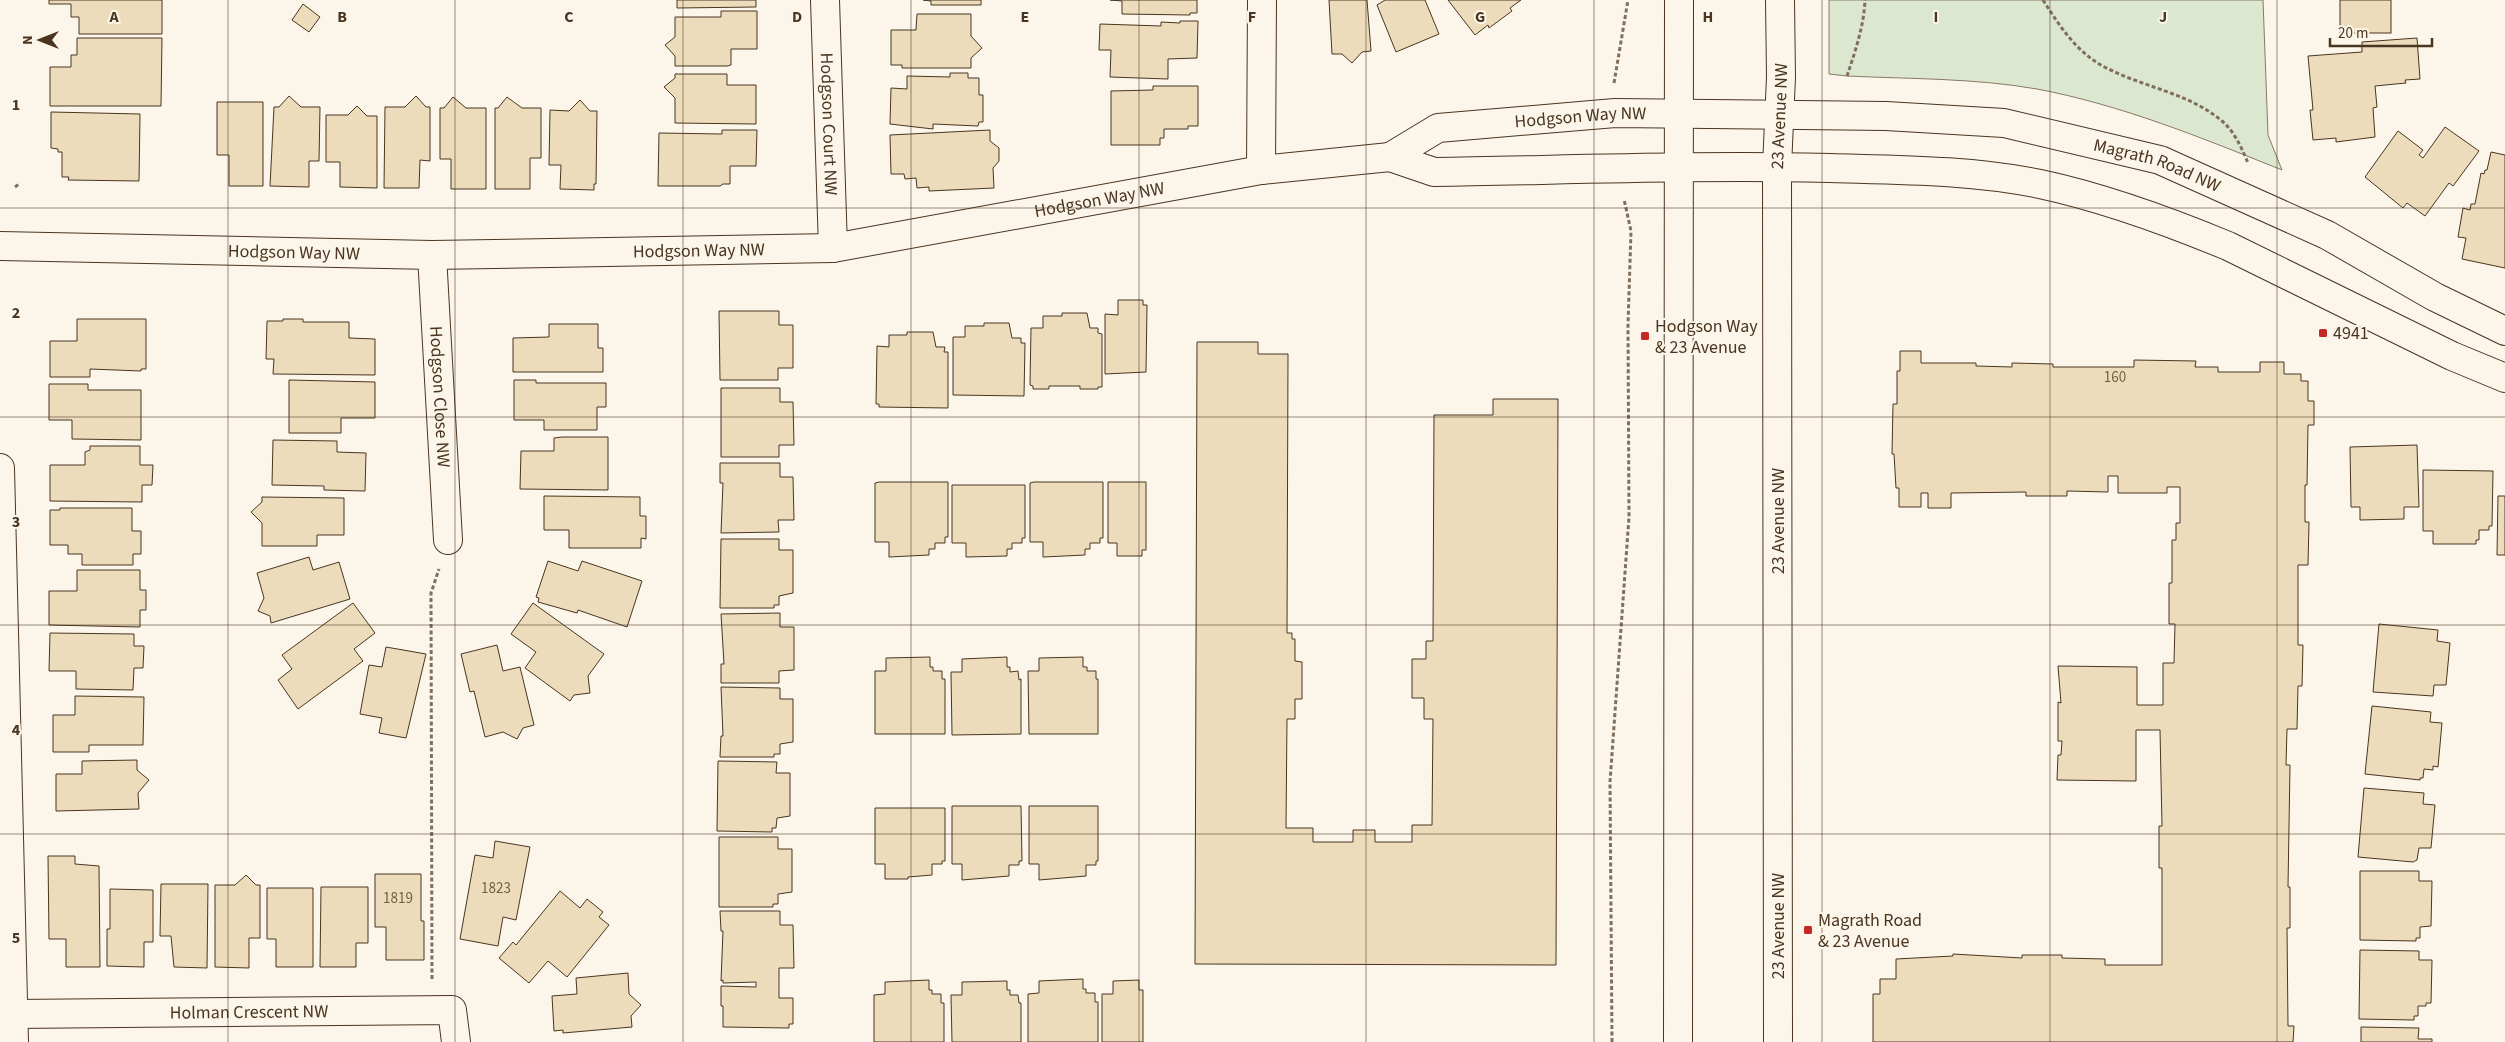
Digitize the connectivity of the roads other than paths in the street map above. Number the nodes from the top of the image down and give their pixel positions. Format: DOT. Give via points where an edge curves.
graph roads {
  1 [pos="825,0"];
  2 [pos="1262,0"];
  3 [pos="1679,0"];
  4 [pos="1780,0"];
  5 [pos="1679,114"];
  6 [pos="1779,114"];
  7 [pos="1390,157"];
  8 [pos="1777,167"];
  9 [pos="1679,168"];
  10 [pos="1261,170"];
  11 [pos="0,246"];
  12 [pos="834,248"];
  13 [pos="432,255"];
  14 [pos="2505,331"];
  15 [pos="2505,378"];
  16 [pos="0,468"];
  17 [pos="448,540"];
  18 [pos="14,1014"];
  19 [pos="14,1042"];
  20 [pos="456,1042"];
  21 [pos="1678,1042"];
  22 [pos="1778,1042"];
  1 -- 12 [label="street, Hodgson Court NW"];
  2 -- 10 [label="street"];
  3 -- 5 [label="street"];
  4 -- 6 [label="street, 23 Avenue NW"];
  5 -- 6 [label="street, Hodgson Way NW"];
  5 -- 7 [label="street, Hodgson Way NW" via="1615,113 1438,128"];
  5 -- 9 [label="street"];
  6 -- 8 [label="street, 23 Avenue NW"];
  6 -- 14 [label="street, Magrath Road NW" via="2004,123 2160,160 2327,235 2435,297"];
  7 -- 9 [label="street, Hodgson Way NW" via="1434,172"];
  7 -- 10 [label="street, Hodgson Way NW"];
  8 -- 9 [label="street, Hodgson Way NW"];
  8 -- 15 [label="street" via="1935,171 2040,184 2088,197 2228,246 2452,356"];
  8 -- 22 [label="street, 23 Avenue NW"];
  9 -- 21 [label="street"];
  10 -- 12 [label="street, Hodgson Way NW"];
  11 -- 13 [label="street, Hodgson Way NW"];
  12 -- 13 [label="street, Hodgson Way NW"];
  13 -- 17 [label="street, Hodgson Close NW"];
  16 -- 18 [label="street"];
  18 -- 19 [label="street"];
  18 -- 20 [label="street, Holman Crescent NW" via="452,1010"];
}
